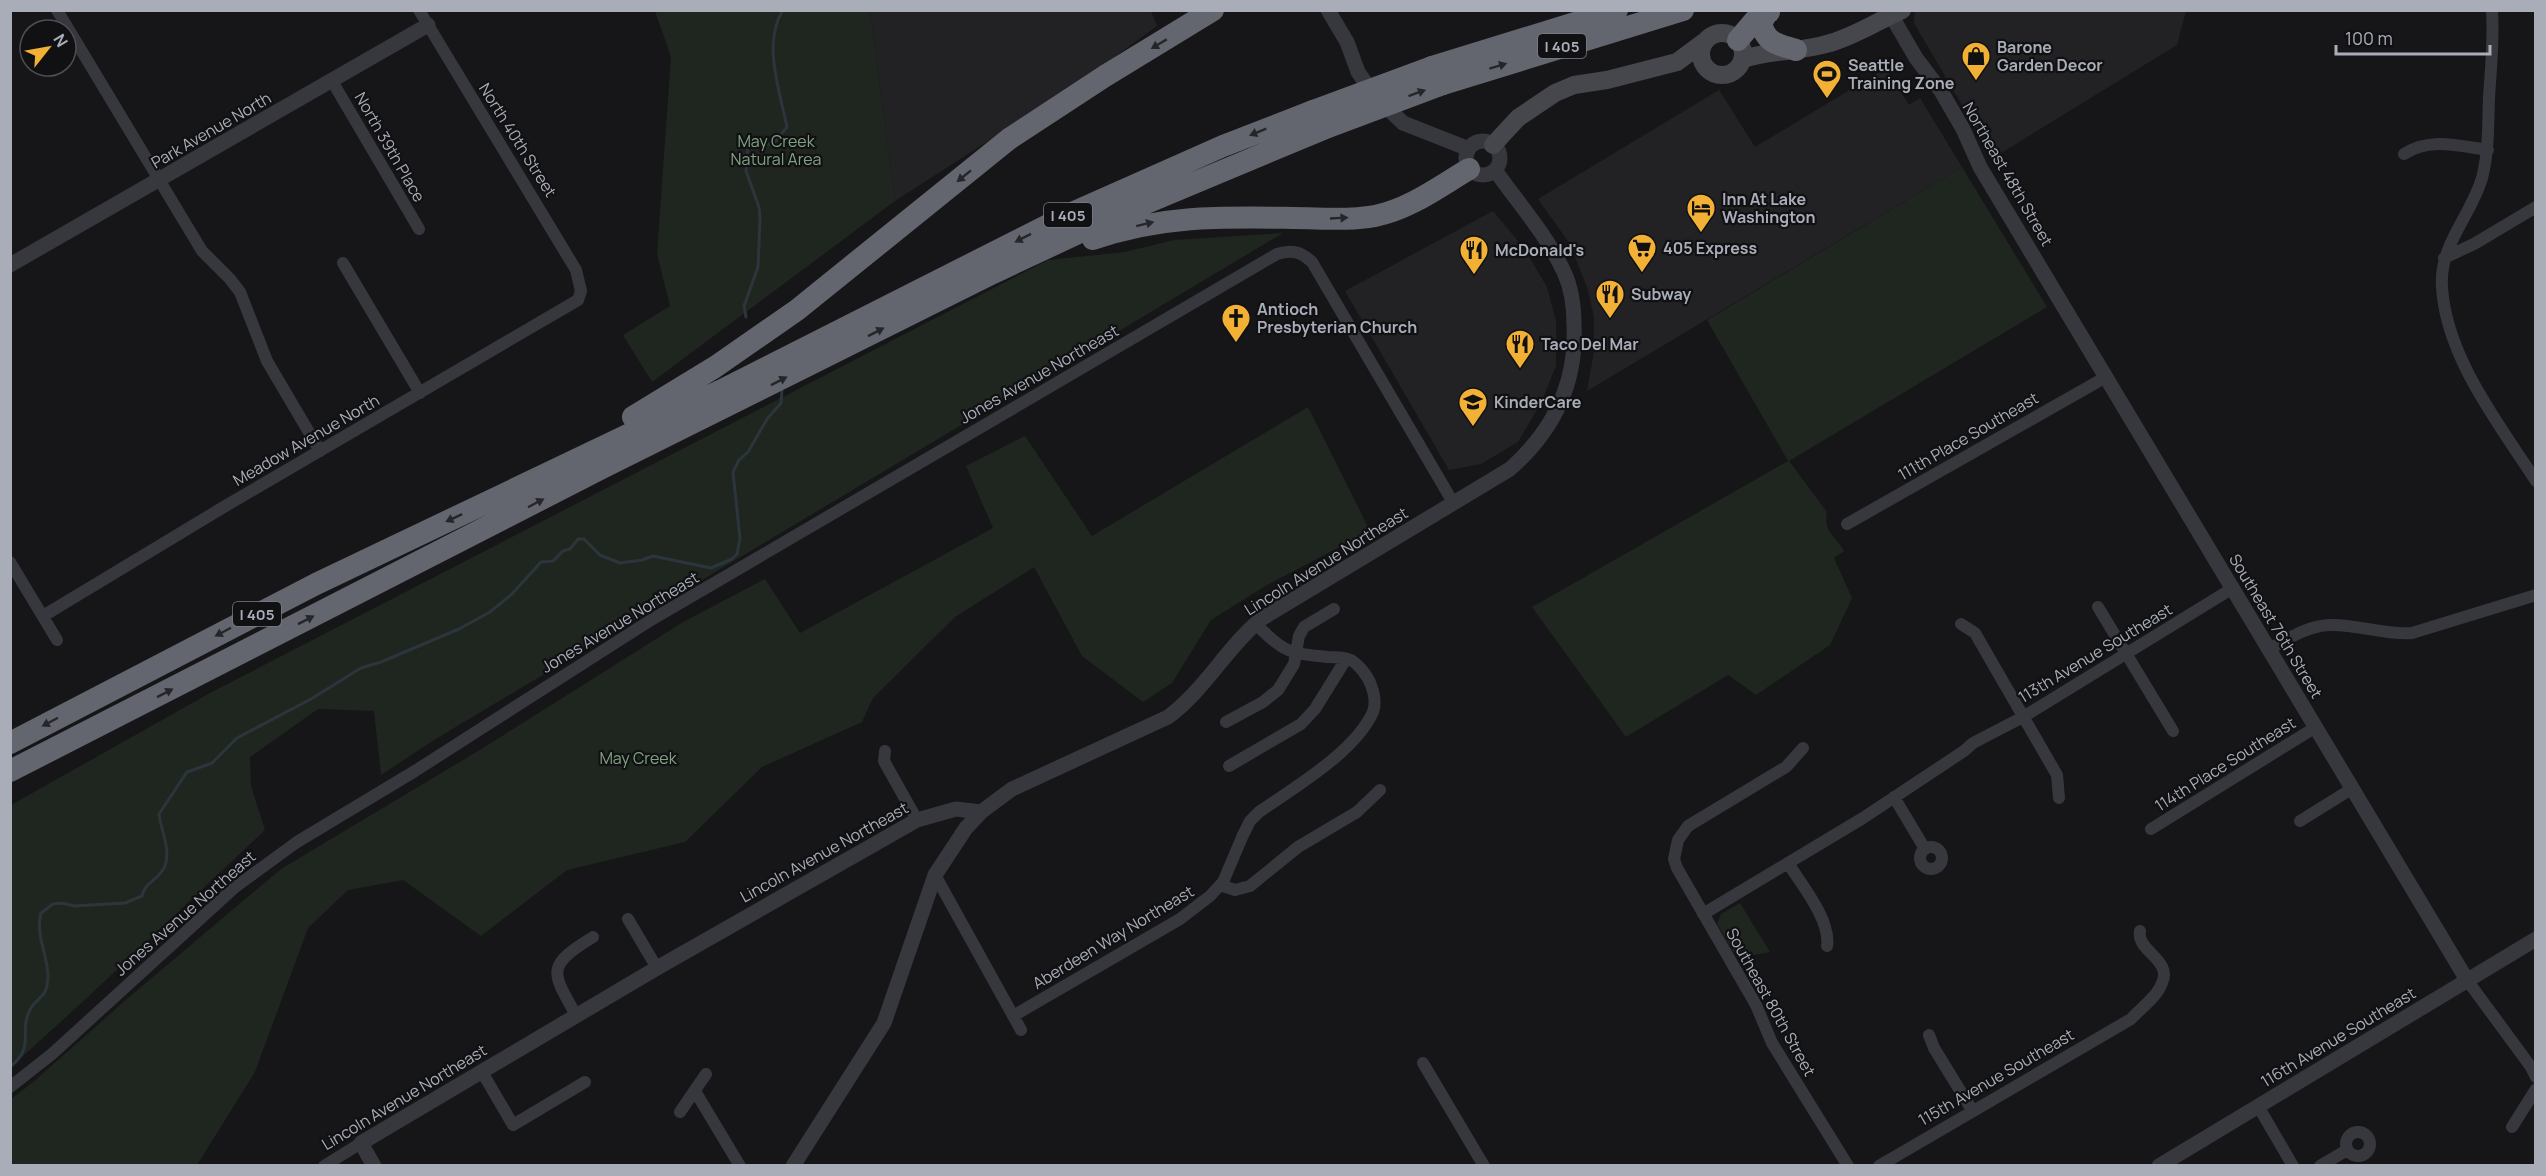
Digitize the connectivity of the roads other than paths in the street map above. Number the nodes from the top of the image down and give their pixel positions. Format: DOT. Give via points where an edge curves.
graph roads {
  1 [pos="57,10"];
  2 [pos="419,10"];
  3 [pos="1213,10"];
  4 [pos="1328,10"];
  5 [pos="1617,10"];
  6 [pos="1683,10"];
  7 [pos="2492,10"];
  8 [pos="1770,12"];
  9 [pos="1897,13"];
  10 [pos="428,25"];
  11 [pos="1704,42"];
  12 [pos="1740,48"];
  13 [pos="1796,50"];
  14 [pos="1677,62"];
  15 [pos="1705,66"];
  16 [pos="1437,76"];
  17 [pos="332,81"];
  18 [pos="1318,120"];
  19 [pos="1493,145"];
  20 [pos="2488,150"];
  21 [pos="2404,154"];
  22 [pos="1469,159"];
  23 [pos="1495,170"];
  24 [pos="159,180"];
  25 [pos="2535,207"];
  26 [pos="419,229"];
  27 [pos="2444,258"];
  28 [pos="343,263"];
  29 [pos="10,265"];
  30 [pos="2055,290"];
  31 [pos="581,291"];
  32 [pos="914,312"];
  33 [pos="834,343"];
  34 [pos="2106,377"];
  35 [pos="420,393"];
  36 [pos="723,399"];
  37 [pos="320,450"];
  38 [pos="2535,481"];
  39 [pos="507,493"];
  40 [pos="1454,504"];
  41 [pos="1847,524"];
  42 [pos="10,562"];
  43 [pos="2233,588"];
  44 [pos="2535,596"];
  45 [pos="2098,607"];
  46 [pos="1334,609"];
  47 [pos="43,616"];
  48 [pos="1256,624"];
  49 [pos="1960,624"];
  50 [pos="57,640"];
  51 [pos="2269,649"];
  52 [pos="1296,654"];
  53 [pos="2126,654"];
  54 [pos="1346,659"];
  55 [pos="2023,717"];
  56 [pos="113,719"];
  57 [pos="1226,723"];
  58 [pos="2316,727"];
  59 [pos="2173,731"];
  60 [pos="10,743"];
  61 [pos="1803,748"];
  62 [pos="885,751"];
  63 [pos="1229,766"];
  64 [pos="10,771"];
  65 [pos="10,784"];
  66 [pos="2353,788"];
  67 [pos="1380,790"];
  68 [pos="1894,797"];
  69 [pos="2059,798"];
  70 [pos="981,812"];
  71 [pos="916,820"];
  72 [pos="2300,821"];
  73 [pos="2151,829"];
  74 [pos="1925,849"];
  75 [pos="1788,863"];
  76 [pos="935,875"];
  77 [pos="1220,885"];
  78 [pos="1703,914"];
  79 [pos="628,919"];
  80 [pos="2140,931"];
  81 [pos="592,937"];
  82 [pos="2535,939"];
  83 [pos="1827,946"];
  84 [pos="657,968"];
  85 [pos="2467,980"];
  86 [pos="576,1015"];
  87 [pos="1013,1016"];
  88 [pos="1021,1030"];
  89 [pos="1929,1035"];
  90 [pos="1423,1063"];
  91 [pos="482,1072"];
  92 [pos="706,1074"];
  93 [pos="2535,1077"];
  94 [pos="585,1082"];
  95 [pos="10,1087"];
  96 [pos="2535,1089"];
  97 [pos="694,1091"];
  98 [pos="2258,1106"];
  99 [pos="1972,1110"];
  100 [pos="680,1112"];
  101 [pos="2512,1127"];
  102 [pos="361,1143"];
  103 [pos="2347,1150"];
  104 [pos="324,1166"];
  105 [pos="374,1166"];
  106 [pos="740,1166"];
  107 [pos="793,1166"];
  108 [pos="1484,1166"];
  109 [pos="1848,1166"];
  110 [pos="1879,1166"];
  111 [pos="2159,1166"];
  112 [pos="2293,1166"];
  113 [pos="2320,1166"];
  1 -- 24 [label="street"];
  2 -- 10 [label="street, North 40th Street"];
  3 -- 39 [label="highway, one-way" via="1009,139 797,310 715,367"];
  4 -- 22 [label="street" via="1347,42 1358,72 1374,95 1403,123"];
  5 -- 16 [label="highway, I 405"];
  16 -- 6 [label="highway, I 405, one-way"];
  7 -- 20 [label="street"];
  8 -- 12 [label="highway" via="1755,20"];
  8 -- 13 [label="highway" via="1761,23 1764,34 1772,43"];
  9 -- 13 [label="main road" via="1833,43"];
  9 -- 30 [label="street, Northeast 48th Street" via="1920,64 1941,91 1980,166"];
  10 -- 17 [label="street, Park Avenue North"];
  10 -- 31 [label="street, North 40th Street" via="555,231 576,270"];
  11 -- 12 [label="main road" via="1727,33"];
  11 -- 14 [label="main road"];
  11 -- 15 [label="main road" via="1701,54"];
  12 -- 13 [label="main road"];
  12 -- 15 [label="main road" via="1740,65 1729,74 1715,74"];
  14 -- 15 [label="main road"];
  14 -- 19 [label="main road" via="1574,85 1555,93 1518,118"];
  16 -- 18 [label="highway, I 405, bridge"];
  17 -- 24 [label="street, Park Avenue North"];
  17 -- 26 [label="street, North 39th Place"];
  18 -- 32 [label="highway, I 405"];
  18 -- 33 [label="highway, I 405, one-way" via="1223,146 1072,213"];
  19 -- 22 [label="street" via="1478,142"];
  19 -- 23 [label="street" via="1500,160"];
  20 -- 21 [label="street" via="2432,143 2415,146"];
  20 -- 27 [label="street" via="2474,198"];
  22 -- 23 [label="street" via="1479,175"];
  32 -- 22 [label="highway, one-way" via="1110,233 1158,221 1200,217 1376,216 1409,205"];
  23 -- 40 [label="street, Lincoln Avenue Northeast" via="1565,273 1574,309 1573,367 1559,410 1536,444 1510,469"];
  24 -- 29 [label="street, Park Avenue North"];
  24 -- 37 [label="street" via="202,251 240,292 267,361"];
  25 -- 27 [label="street"];
  27 -- 38 [label="street" via="2441,286 2454,342 2494,418"];
  28 -- 35 [label="street"];
  30 -- 34 [label="street, Southeast 76th Street"];
  31 -- 35 [label="street, Meadow Avenue North" via="573,304"];
  33 -- 32 [label="highway, I 405, one-way"];
  33 -- 36 [label="highway, I 405"];
  34 -- 41 [label="street, 111th Place Southeast"];
  34 -- 43 [label="street, Southeast 76th Street"];
  35 -- 37 [label="street, Meadow Avenue North"];
  36 -- 39 [label="highway, I 405"];
  56 -- 36 [label="highway, I 405, one-way" via="602,468"];
  37 -- 47 [label="street, Meadow Avenue North"];
  39 -- 60 [label="highway, I 405, one-way" via="316,584"];
  40 -- 48 [label="street, Lincoln Avenue Northeast"];
  40 -- 95 [label="street, Jones Avenue Northeast" via="1312,262 1299,253 1285,251 651,620 297,842 234,888 52,1054"];
  42 -- 47 [label="street"];
  43 -- 51 [label="street, Southeast 76th Street"];
  43 -- 53 [label="street, 113th Avenue Southeast"];
  44 -- 51 [label="street" via="2412,633 2394,635 2329,625 2310,629"];
  45 -- 53 [label="street"];
  46 -- 52 [label="street" via="1304,627"];
  47 -- 50 [label="street"];
  48 -- 52 [label="street" via="1284,650"];
  48 -- 70 [label="street, Lincoln Avenue Northeast" via="1189,700 1168,717 1012,789"];
  49 -- 55 [label="street" via="1975,633"];
  51 -- 58 [label="street, Southeast 76th Street"];
  52 -- 54 [label="street"];
  52 -- 57 [label="street" via="1290,674 1278,690"];
  53 -- 55 [label="street, 113th Avenue Southeast"];
  53 -- 59 [label="street"];
  54 -- 63 [label="street" via="1301,724"];
  54 -- 77 [label="street, Aberdeen Way Northeast" via="1352,660 1370,681 1373,710 1329,764 1250,821"];
  55 -- 68 [label="street, 113th Avenue Southeast" via="1973,743"];
  55 -- 69 [label="street" via="2057,775"];
  56 -- 64 [label="highway, I 405"];
  56 -- 65 [label="highway"];
  58 -- 66 [label="street, Southeast 76th Street"];
  58 -- 73 [label="street, 114th Place Southeast"];
  61 -- 78 [label="street, Southeast 80th Street" via="1786,767 1682,831 1675,850 1677,868"];
  62 -- 71 [label="street" via="884,761"];
  66 -- 72 [label="street"];
  66 -- 85 [label="street, Southeast 76th Street"];
  67 -- 77 [label="street" via="1357,812 1298,847 1250,886 1235,890"];
  68 -- 74 [label="street"];
  68 -- 75 [label="street, 113th Avenue Southeast"];
  70 -- 71 [label="street, Lincoln Avenue Northeast" via="956,809"];
  70 -- 76 [label="street"];
  71 -- 84 [label="street, Lincoln Avenue Northeast"];
  75 -- 78 [label="street"];
  75 -- 83 [label="street" via="1822,919"];
  76 -- 87 [label="street"];
  76 -- 107 [label="street" via="884,1023"];
  77 -- 87 [label="street, Aberdeen Way Northeast" via="1180,919"];
  78 -- 109 [label="street, Southeast 80th Street" via="1756,1005 1772,1043"];
  79 -- 84 [label="street"];
  80 -- 99 [label="street, 115th Avenue Southeast" via="2141,942 2162,966 2164,977 2158,991 2131,1019"];
  81 -- 86 [label="street" via="567,953 557,969 556,981"];
  82 -- 85 [label="street, 116th Avenue Southeast"];
  84 -- 86 [label="street, Lincoln Avenue Northeast"];
  85 -- 93 [label="street"];
  85 -- 98 [label="street, 116th Avenue Southeast"];
  86 -- 91 [label="street, Lincoln Avenue Northeast"];
  87 -- 88 [label="street"];
  89 -- 99 [label="street"];
  90 -- 108 [label="street"];
  91 -- 94 [label="street" via="513,1125"];
  91 -- 102 [label="street, Lincoln Avenue Northeast"];
  92 -- 97 [label="street"];
  96 -- 101 [label="street"];
  97 -- 100 [label="street"];
  97 -- 106 [label="street"];
  98 -- 111 [label="street, 116th Avenue Southeast"];
  98 -- 112 [label="street"];
  99 -- 110 [label="street, 115th Avenue Southeast"];
  102 -- 104 [label="street, Lincoln Avenue Northeast"];
  102 -- 105 [label="street"];
  103 -- 113 [label="street"];
}
